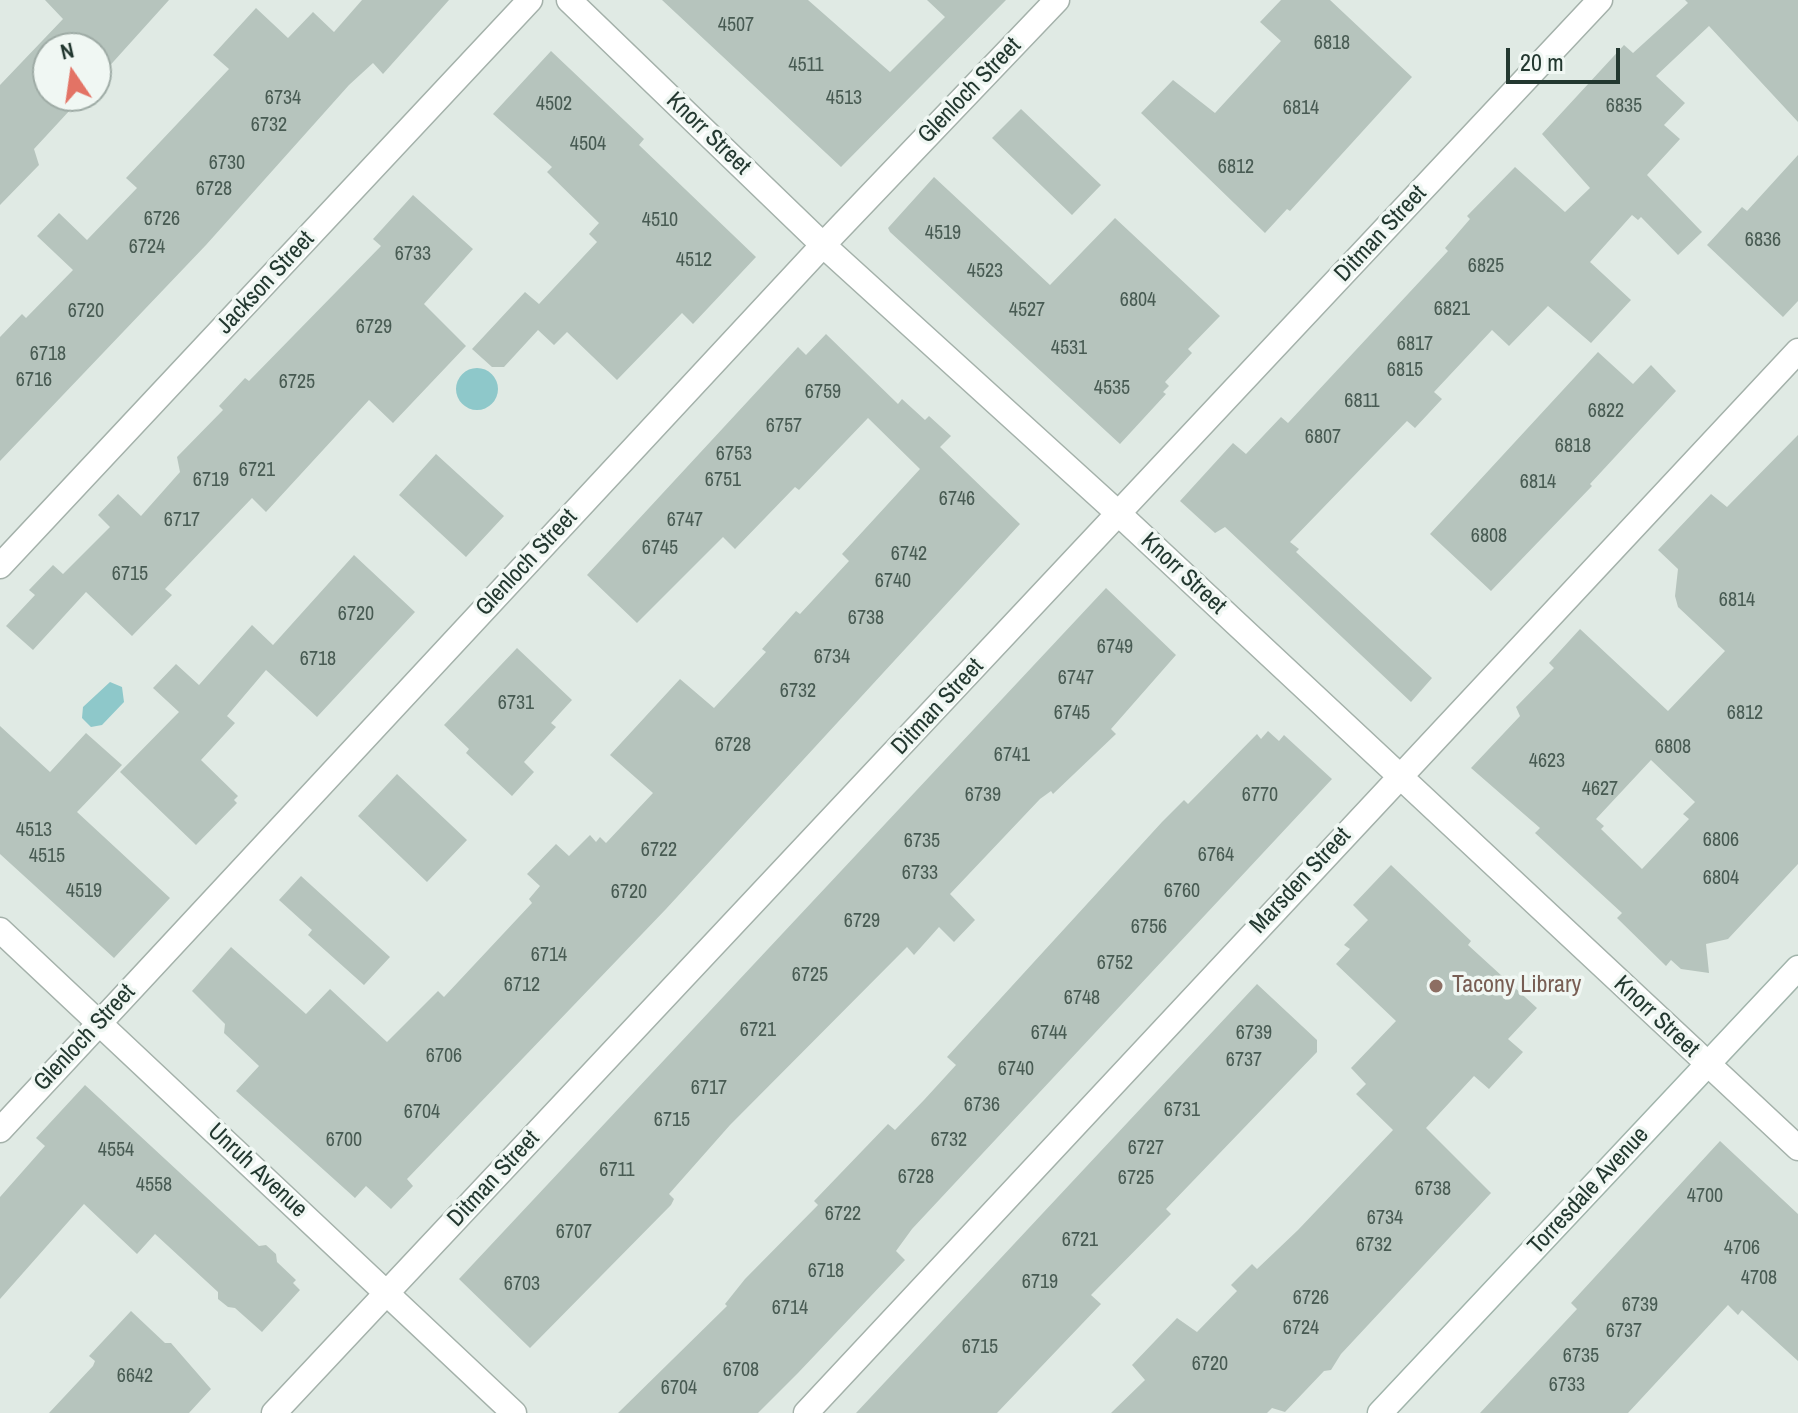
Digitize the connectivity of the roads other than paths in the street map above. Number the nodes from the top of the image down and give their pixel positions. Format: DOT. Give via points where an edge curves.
graph roads {
  1 [pos="530,0"];
  2 [pos="569,0"];
  3 [pos="1057,0"];
  4 [pos="1600,0"];
  5 [pos="823,245"];
  6 [pos="1798,351"];
  7 [pos="1119,514"];
  8 [pos="0,566"];
  9 [pos="1398,777"];
  10 [pos="0,930"];
  11 [pos="1798,968"];
  12 [pos="100,1022"];
  13 [pos="1708,1065"];
  14 [pos="0,1130"];
  15 [pos="1798,1148"];
  16 [pos="386,1293"];
  17 [pos="274,1413"];
  18 [pos="514,1413"];
  19 [pos="806,1413"];
  20 [pos="1380,1413"];
  1 -- 8 [label="street, Jackson Street"];
  2 -- 5 [label="street, Knorr Street"];
  3 -- 5 [label="street, Glenloch Street"];
  4 -- 7 [label="street, Ditman Street"];
  5 -- 7 [label="street, Knorr Street"];
  5 -- 12 [label="street, Glenloch Street"];
  6 -- 9 [label="street, Marsden Street"];
  7 -- 9 [label="street, Knorr Street"];
  7 -- 16 [label="street, Ditman Street"];
  9 -- 13 [label="street, Knorr Street"];
  9 -- 19 [label="street, Marsden Street"];
  10 -- 12 [label="street, Unruh Avenue"];
  11 -- 13 [label="street, Torresdale Avenue"];
  12 -- 14 [label="street, Glenloch Street"];
  12 -- 16 [label="street, Unruh Avenue"];
  13 -- 15 [label="street, Knorr Street"];
  13 -- 20 [label="street, Torresdale Avenue"];
  16 -- 17 [label="street, Ditman Street"];
  16 -- 18 [label="street, Unruh Avenue"];
}
